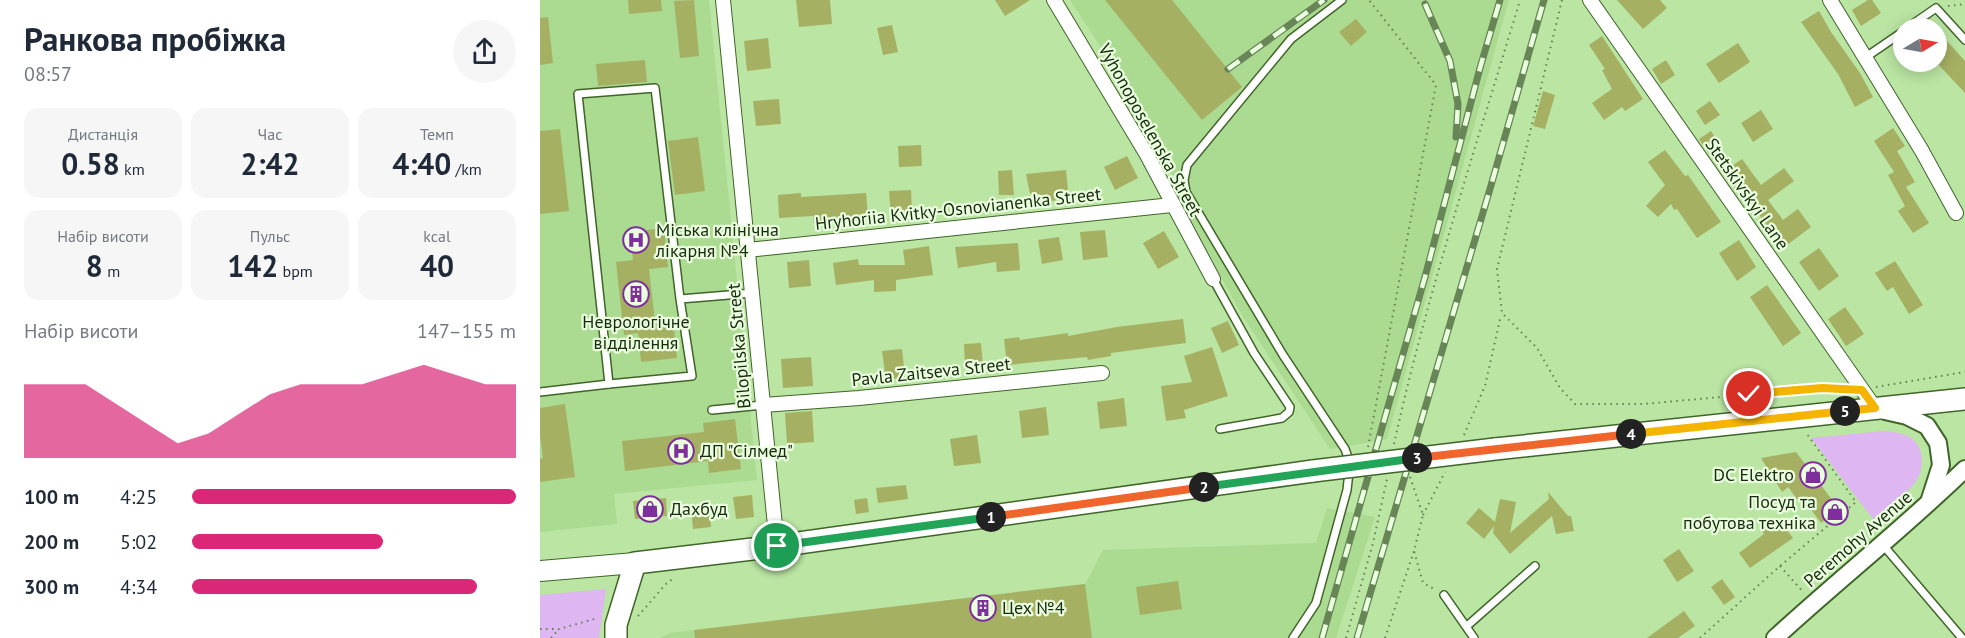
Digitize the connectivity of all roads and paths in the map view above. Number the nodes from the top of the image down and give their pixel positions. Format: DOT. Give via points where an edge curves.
graph roads {
  1 [pos="723,0"];
  2 [pos="1054,0"];
  3 [pos="1342,0"];
  4 [pos="1369,0"];
  5 [pos="1520,0"];
  6 [pos="1562,0"];
  7 [pos="1590,0"];
  8 [pos="1830,0"];
  9 [pos="1965,4"];
  10 [pos="1936,8"];
  11 [pos="1922,18"];
  12 [pos="1893,38"];
  13 [pos="1965,40"];
  14 [pos="1866,57"];
  15 [pos="1172,205"];
  16 [pos="1956,213"];
  17 [pos="748,250"];
  18 [pos="1212,279"];
  19 [pos="753,292"];
  20 [pos="680,299"];
  21 [pos="1502,314"];
  22 [pos="1102,373"];
  23 [pos="609,384"];
  24 [pos="1862,390"];
  25 [pos="540,392"];
  26 [pos="1965,399"];
  27 [pos="763,405"];
  28 [pos="1875,408"];
  29 [pos="712,410"];
  30 [pos="1220,429"];
  31 [pos="1806,430"];
  32 [pos="1463,436"];
  33 [pos="1396,437"];
  34 [pos="1399,447"];
  35 [pos="1367,449"];
  36 [pos="1393,449"];
  37 [pos="1448,466"];
  38 [pos="1407,469"];
  39 [pos="1965,469"];
  40 [pos="1388,472"];
  41 [pos="1927,505"];
  42 [pos="1423,515"];
  43 [pos="1882,543"];
  44 [pos="777,546"];
  45 [pos="1414,551"];
  46 [pos="635,563"];
  47 [pos="1780,566"];
  48 [pos="1535,567"];
  49 [pos="540,571"];
  50 [pos="680,574"];
  51 [pos="1444,595"];
  52 [pos="1813,603"];
  53 [pos="605,616"];
  54 [pos="634,621"];
  55 [pos="1467,626"];
  56 [pos="540,629"];
  57 [pos="559,629"];
  58 [pos="551,638"];
  59 [pos="616,638"];
  60 [pos="1293,638"];
  61 [pos="1346,638"];
  62 [pos="1385,638"];
  63 [pos="1474,638"];
  64 [pos="1700,638"];
  65 [pos="1775,638"];
  66 [pos="1962,638"];
  1 -- 17 [label="street, Bilopilska Street"];
  2 -- 15 [label="street, Vyhonoposelenska Street" via="1147,155"];
  3 -- 60 [label="lane" via="1291,39 1187,165 1184,180 1186,192 1283,355 1345,448 1350,463 1347,490 1316,603"];
  4 -- 35 [label="path" via="1436,85"];
  5 -- 33 [label="path" via="1468,165"];
  6 -- 21 [label="path" via="1497,269"];
  7 -- 24 [label="street, Stetskivskyi Lane"];
  8 -- 14 [label="street"];
  9 -- 10 [label="path"];
  10 -- 11 [label="lane"];
  10 -- 13 [label="lane"];
  12 -- 14 [label="lane"];
  14 -- 16 [label="street"];
  15 -- 17 [label="street, Hryhoriia Kvitky-Osnovianenka Street"];
  15 -- 18 [label="street, Vyhonoposelenska Street"];
  17 -- 19 [label="street, Bilopilska Street"];
  18 -- 30 [label="lane" via="1290,407 1282,418"];
  19 -- 20 [label="lane"];
  19 -- 27 [label="street, Bilopilska Street"];
  20 -- 23 [label="lane" via="692,376"];
  20 -- 23 [label="lane" via="655,88 578,94"];
  21 -- 24 [label="path" via="1538,348 1560,388 1575,404 1643,404 1822,388"];
  21 -- 32 [label="path" via="1485,386"];
  22 -- 27 [label="street, Pavla Zaitseva Street"];
  23 -- 25 [label="lane"];
  24 -- 28 [label="street, Stetskivskyi Lane"];
  26 -- 28 [label="main road"];
  27 -- 29 [label="lane"];
  27 -- 44 [label="street, Bilopilska Street"];
  28 -- 41 [label="street" via="1928,426 1938,443 1941,465"];
  28 -- 44 [label="main road, bridge" via="1313,471"];
  31 -- 47 [label="path" via="1856,502"];
  33 -- 34 [label="path"];
  33 -- 36 [label="path"];
  37 -- 42 [label="path"];
  38 -- 42 [label="path"];
  39 -- 41 [label="street, Peremohy Avenue"];
  40 -- 61 [label="path"];
  41 -- 43 [label="street, Peremohy Avenue"];
  42 -- 45 [label="path"];
  43 -- 52 [label="street, Peremohy Avenue"];
  43 -- 66 [label="lane"];
  44 -- 46 [label="main road"];
  45 -- 51 [label="path" via="1423,583"];
  45 -- 62 [label="path"];
  46 -- 49 [label="main road"];
  46 -- 59 [label="main road" via="616,625"];
  47 -- 52 [label="path"];
  47 -- 64 [label="path"];
  48 -- 55 [label="lane"];
  50 -- 54 [label="path" via="666,584"];
  51 -- 55 [label="lane"];
  52 -- 65 [label="street, Peremohy Avenue"];
  53 -- 57 [label="path"];
  55 -- 63 [label="lane"];
  56 -- 57 [label="path"];
  57 -- 58 [label="path"];
}
